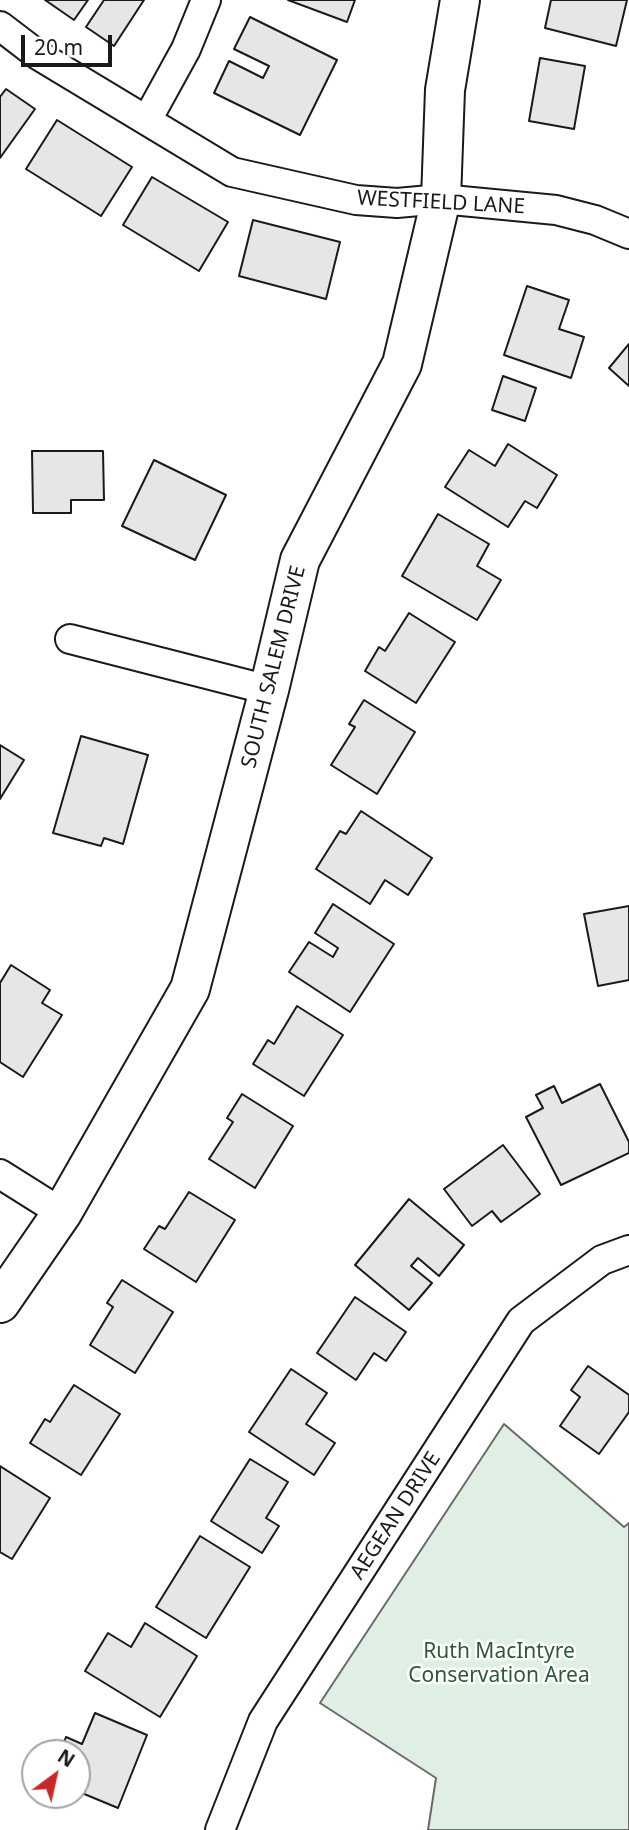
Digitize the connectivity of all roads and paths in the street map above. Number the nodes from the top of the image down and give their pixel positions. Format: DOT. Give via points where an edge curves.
graph roads {
  1 [pos="206,0"];
  2 [pos="460,0"];
  3 [pos="0,26"];
  4 [pos="147,120"];
  5 [pos="442,199"];
  6 [pos="629,234"];
  7 [pos="69,639"];
  8 [pos="269,690"];
  9 [pos="0,1174"];
  10 [pos="62,1213"];
  11 [pos="629,1250"];
  12 [pos="0,1303"];
  13 [pos="220,1830"];
  1 -- 4 [label="street" via="186,49"];
  2 -- 5 [label="street, SOUTH SALEM DRIVE" via="445,90"];
  3 -- 4 [label="street, WESTFIELD LANE" via="38,55"];
  4 -- 5 [label="street, WESTFIELD LANE" via="232,172 356,201"];
  5 -- 6 [label="street, WESTFIELD LANE" via="556,210"];
  5 -- 8 [label="street, SOUTH SALEM DRIVE" via="402,364 300,560"];
  7 -- 8 [label="street"];
  8 -- 10 [label="street, SOUTH SALEM DRIVE" via="190,989"];
  9 -- 10 [label="street"];
  10 -- 12 [label="street, SOUTH SALEM DRIVE"];
  11 -- 13 [label="street, AEGEAN DRIVE" via="602,1260 521,1321 263,1721"];
}
